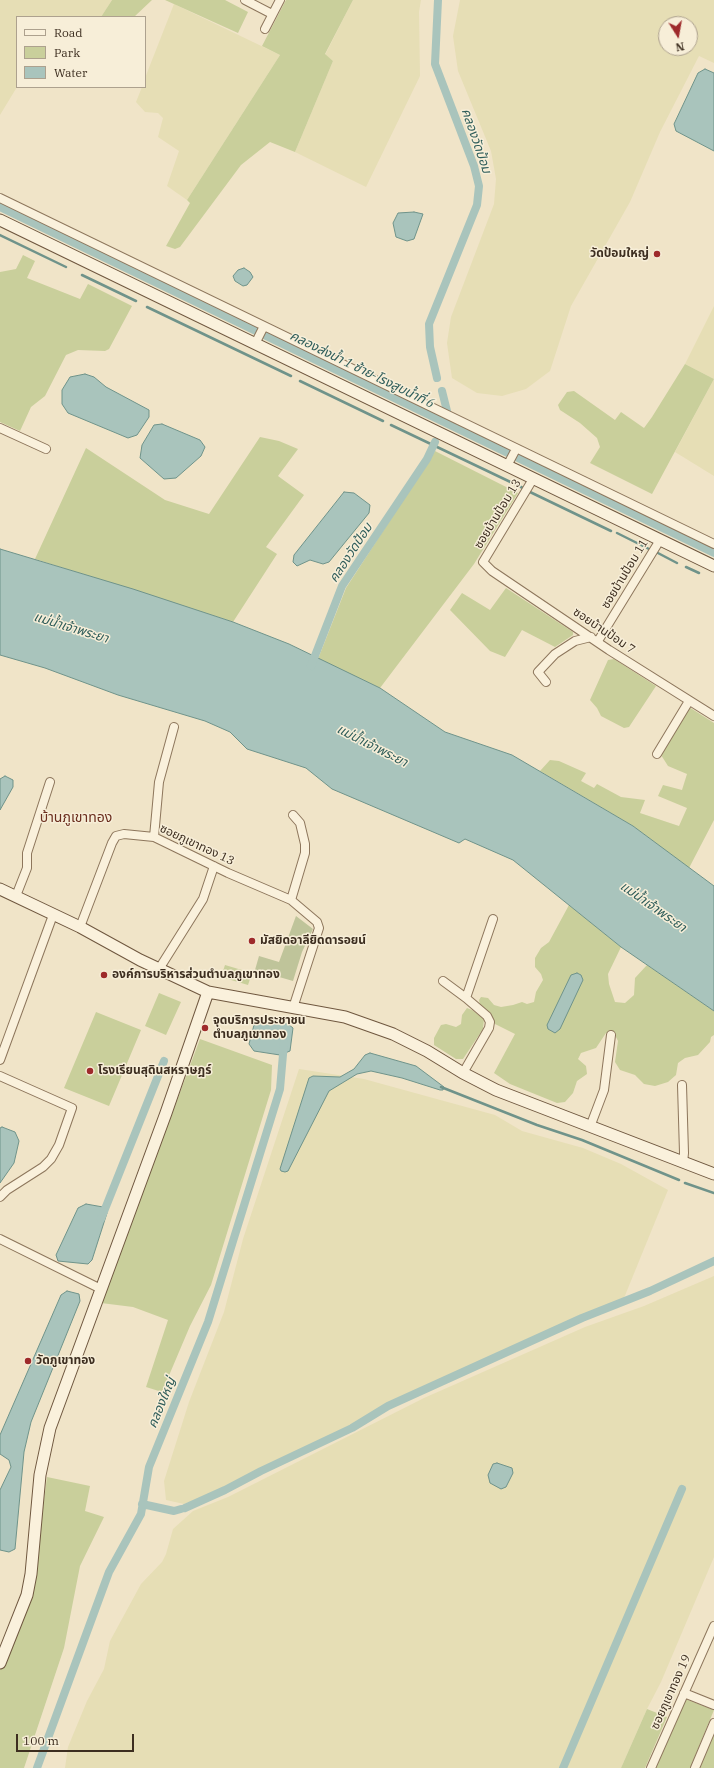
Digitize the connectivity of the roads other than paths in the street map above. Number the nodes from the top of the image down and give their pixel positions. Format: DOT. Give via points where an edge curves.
graph roads {
  1 [pos="245,0"];
  2 [pos="280,0"];
  3 [pos="272,14"];
  4 [pos="265,29"];
  5 [pos="0,198"];
  6 [pos="0,220"];
  7 [pos="263,328"];
  8 [pos="256,341"];
  9 [pos="0,428"];
  10 [pos="46,449"];
  11 [pos="515,451"];
  12 [pos="508,464"];
  13 [pos="533,479"];
  14 [pos="660,540"];
  15 [pos="714,544"];
  16 [pos="483,562"];
  17 [pos="714,566"];
  18 [pos="595,639"];
  19 [pos="546,682"];
  20 [pos="688,701"];
  21 [pos="714,716"];
  22 [pos="174,727"];
  23 [pos="657,754"];
  24 [pos="50,782"];
  25 [pos="293,815"];
  26 [pos="154,837"];
  27 [pos="214,866"];
  28 [pos="0,889"];
  29 [pos="16,896"];
  30 [pos="291,900"];
  31 [pos="53,915"];
  32 [pos="493,919"];
  33 [pos="80,927"];
  34 [pos="159,970"];
  35 [pos="443,981"];
  36 [pos="208,992"];
  37 [pos="466,998"];
  38 [pos="293,1008"];
  39 [pos="611,1035"];
  40 [pos="0,1060"];
  41 [pos="462,1073"];
  42 [pos="0,1076"];
  43 [pos="682,1085"];
  44 [pos="590,1127"];
  45 [pos="683,1163"];
  46 [pos="714,1174"];
  47 [pos="0,1197"];
  48 [pos="0,1240"];
  49 [pos="101,1289"];
  50 [pos="714,1626"];
  51 [pos="0,1663"];
  52 [pos="684,1693"];
  53 [pos="714,1705"];
  54 [pos="714,1723"];
  55 [pos="651,1768"];
  56 [pos="694,1768"];
  1 -- 3 [label="street"];
  2 -- 3 [label="street"];
  3 -- 4 [label="street"];
  5 -- 7 [label="street"];
  6 -- 8 [label="street"];
  7 -- 8 [label="street"];
  7 -- 11 [label="street"];
  8 -- 12 [label="street"];
  9 -- 10 [label="street"];
  11 -- 12 [label="street"];
  11 -- 15 [label="street"];
  12 -- 13 [label="street"];
  13 -- 14 [label="street"];
  13 -- 16 [label="street, ซอยบ้านป้อม 13"];
  14 -- 17 [label="street"];
  14 -- 18 [label="street, ซอยบ้านป้อม 11"];
  16 -- 18 [label="street, ซอยบ้านป้อม 7" via="492,571"];
  18 -- 19 [label="street" via="575,641 554,654 538,672"];
  18 -- 20 [label="street, ซอยบ้านป้อม 7"];
  20 -- 21 [label="street, ซอยบ้านป้อม 7"];
  20 -- 23 [label="street"];
  22 -- 26 [label="street" via="159,782"];
  24 -- 29 [label="street" via="27,853 27,868"];
  25 -- 30 [label="street" via="300,823 305,853"];
  26 -- 27 [label="street, ซอยภูเขาทอง 13"];
  26 -- 33 [label="street, ซอยภูเขาทอง 13" via="124,834 116,836"];
  27 -- 30 [label="street, ซอยภูเขาทอง 13"];
  27 -- 34 [label="street" via="203,899"];
  28 -- 29 [label="street"];
  29 -- 31 [label="street"];
  30 -- 38 [label="street, ซอยภูเขาทอง 13" via="317,922 319,928"];
  31 -- 33 [label="street"];
  31 -- 40 [label="street"];
  32 -- 37 [label="street"];
  33 -- 34 [label="street"];
  34 -- 36 [label="street"];
  35 -- 37 [label="street"];
  36 -- 38 [label="street"];
  36 -- 49 [label="street"];
  37 -- 41 [label="street" via="487,1016 490,1022 489,1028"];
  38 -- 41 [label="street" via="345,1017 393,1034"];
  39 -- 44 [label="street" via="604,1090"];
  41 -- 44 [label="street" via="496,1090"];
  42 -- 47 [label="street" via="72,1108 59,1145 51,1159"];
  43 -- 45 [label="street"];
  44 -- 45 [label="street"];
  45 -- 46 [label="street"];
  48 -- 49 [label="street"];
  49 -- 51 [label="street" via="50,1428 40,1475 27,1596"];
  50 -- 52 [label="street, ซอยภูเขาทอง 19"];
  52 -- 53 [label="street"];
  52 -- 55 [label="street, ซอยภูเขาทอง 19"];
  54 -- 56 [label="street"];
}
